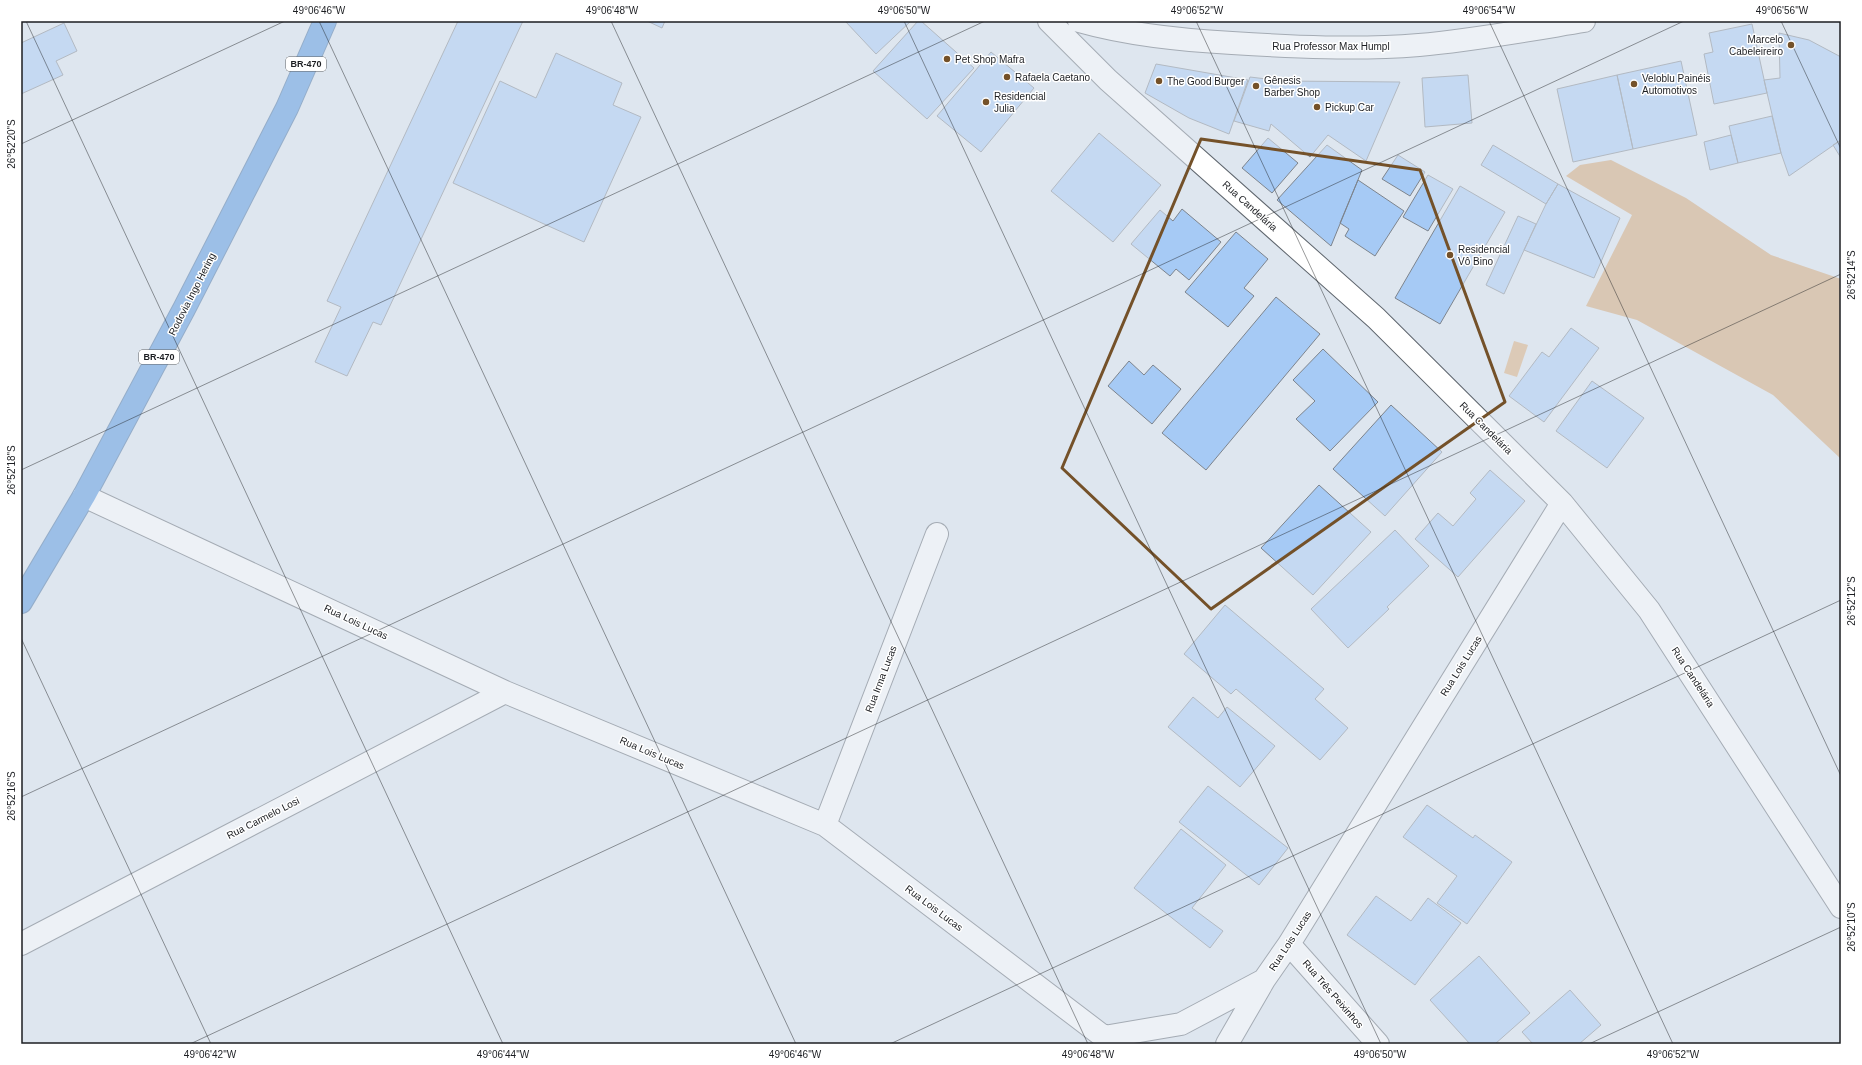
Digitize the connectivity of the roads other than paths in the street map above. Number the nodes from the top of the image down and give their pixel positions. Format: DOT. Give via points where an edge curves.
graph roads {
  1 [pos="325,21"];
  2 [pos="1049,21"];
  3 [pos="1079,21"];
  4 [pos="1584,21"];
  5 [pos="84,496"];
  6 [pos="1562,503"];
  7 [pos="937,534"];
  8 [pos="21,602"];
  9 [pos="505,692"];
  10 [pos="825,825"];
  11 [pos="1841,907"];
  12 [pos="21,944"];
  13 [pos="1289,944"];
  14 [pos="1264,980"];
  15 [pos="1106,1041"];
  16 [pos="1227,1044"];
  17 [pos="1378,1044"];
  1 -- 5 [label="highway, Rodovia Ingo Hering / BR-470" via="288,108"];
  2 -- 6 [label="street, Rua Candelária" via="1108,80 1376,318"];
  3 -- 4 [label="street, Rua Professor Max Humpl" via="1132,32 1201,41 1274,46 1362,47 1474,39"];
  5 -- 8 [label="highway, Rodovia Ingo Hering / BR-470"];
  5 -- 9 [label="street, Rua Lois Lucas"];
  6 -- 11 [label="street, Rua Candelária" via="1649,610"];
  6 -- 13 [label="street, Rua Lois Lucas"];
  7 -- 10 [label="street, Rua Irma Lucas"];
  9 -- 10 [label="street, Rua Lois Lucas"];
  9 -- 12 [label="street, Rua Carmelo Losi"];
  10 -- 15 [label="street, Rua Lois Lucas"];
  13 -- 14 [label="street, Rua Lois Lucas"];
  13 -- 17 [label="street, Rua Três Peixinhos"];
  14 -- 15 [label="street, Rua Lois Lucas" via="1181,1024"];
  14 -- 16 [label="street"];
}
